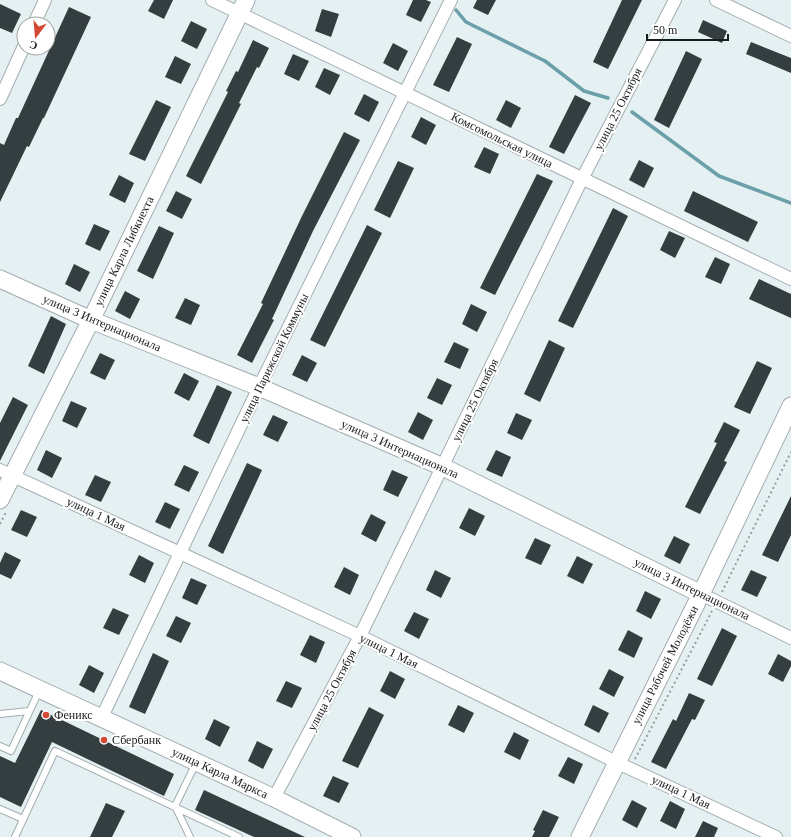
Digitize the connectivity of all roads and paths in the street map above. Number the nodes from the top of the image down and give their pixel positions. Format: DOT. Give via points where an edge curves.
graph roads {
  1 [pos="45,0"];
  2 [pos="212,0"];
  3 [pos="451,0"];
  4 [pos="674,0"];
  5 [pos="716,0"];
  6 [pos="243,6"];
  7 [pos="38,16"];
  8 [pos="791,36"];
  9 [pos="19,56"];
  10 [pos="406,92"];
  11 [pos="0,99"];
  12 [pos="582,179"];
  13 [pos="0,279"];
  14 [pos="791,279"];
  15 [pos="91,320"];
  16 [pos="260,387"];
  17 [pos="791,406"];
  18 [pos="791,452"];
  19 [pos="443,467"];
  20 [pos="6,473"];
  21 [pos="0,500"];
  22 [pos="180,552"];
  23 [pos="701,594"];
  24 [pos="717,601"];
  25 [pos="360,636"];
  26 [pos="791,638"];
  27 [pos="0,670"];
  28 [pos="40,689"];
  29 [pos="30,711"];
  30 [pos="0,714"];
  31 [pos="101,718"];
  32 [pos="0,746"];
  33 [pos="197,762"];
  34 [pos="623,766"];
  35 [pos="274,798"];
  36 [pos="175,806"];
  37 [pos="0,809"];
  38 [pos="23,820"];
  39 [pos="15,837"];
  40 [pos="190,837"];
  41 [pos="239,837"];
  42 [pos="352,837"];
  43 [pos="580,837"];
  44 [pos="776,837"];
  1 -- 7 [label="street"];
  2 -- 6 [label="street, Комсомольская улица"];
  3 -- 10 [label="street, улица Парижской Коммуны"];
  4 -- 12 [label="street, улица 25 Октября"];
  5 -- 8 [label="street"];
  6 -- 10 [label="street, Комсомольская улица"];
  6 -- 15 [label="main road, улица Карла Либкнехта"];
  9 -- 11 [label="street"];
  10 -- 12 [label="street, Комсомольская улица"];
  10 -- 16 [label="street, улица Парижской Коммуны"];
  12 -- 14 [label="street, Комсомольская улица"];
  12 -- 19 [label="street, улица 25 Октября"];
  13 -- 15 [label="main road, улица 3 Интернационала"];
  15 -- 16 [label="main road, улица 3 Интернационала"];
  15 -- 20 [label="main road, улица Карла Либкнехта"];
  16 -- 19 [label="main road, улица 3 Интернационала"];
  16 -- 22 [label="street, улица Парижской Коммуны"];
  17 -- 23 [label="main road, улица Рабочей Молодёжи"];
  18 -- 24 [label="path"];
  19 -- 23 [label="main road, улица 3 Интернационала"];
  19 -- 25 [label="street, улица 25 Октября"];
  20 -- 21 [label="main road, улица Карла Либкнехта"];
  20 -- 22 [label="street, улица 1 Мая"];
  22 -- 25 [label="street, улица 1 Мая"];
  22 -- 31 [label="street, улица Парижской Коммуны"];
  23 -- 24 [label="street, улица 3 Интернационала"];
  23 -- 34 [label="main road, улица Рабочей Молодёжи"];
  24 -- 26 [label="street, улица 3 Интернационала"];
  24 -- 34 [label="path"];
  25 -- 34 [label="street, улица 1 Мая"];
  25 -- 35 [label="street, улица 25 Октября"];
  27 -- 28 [label="main road, улица Карла Маркса"];
  28 -- 29 [label="lane"];
  28 -- 31 [label="main road, улица Карла Маркса" via="71,711"];
  29 -- 30 [label="lane"];
  29 -- 32 [label="lane" via="11,751"];
  31 -- 33 [label="main road, улица Карла Маркса"];
  33 -- 35 [label="main road, улица Карла Маркса"];
  33 -- 36 [label="lane"];
  34 -- 43 [label="main road, улица Рабочей Молодёжи"];
  34 -- 44 [label="street, улица 1 Мая"];
  35 -- 42 [label="main road, улица Карла Маркса" via="330,829"];
  36 -- 38 [label="lane" via="55,751"];
  36 -- 40 [label="lane"];
  36 -- 41 [label="lane"];
  37 -- 38 [label="lane"];
  38 -- 39 [label="lane"];
}
